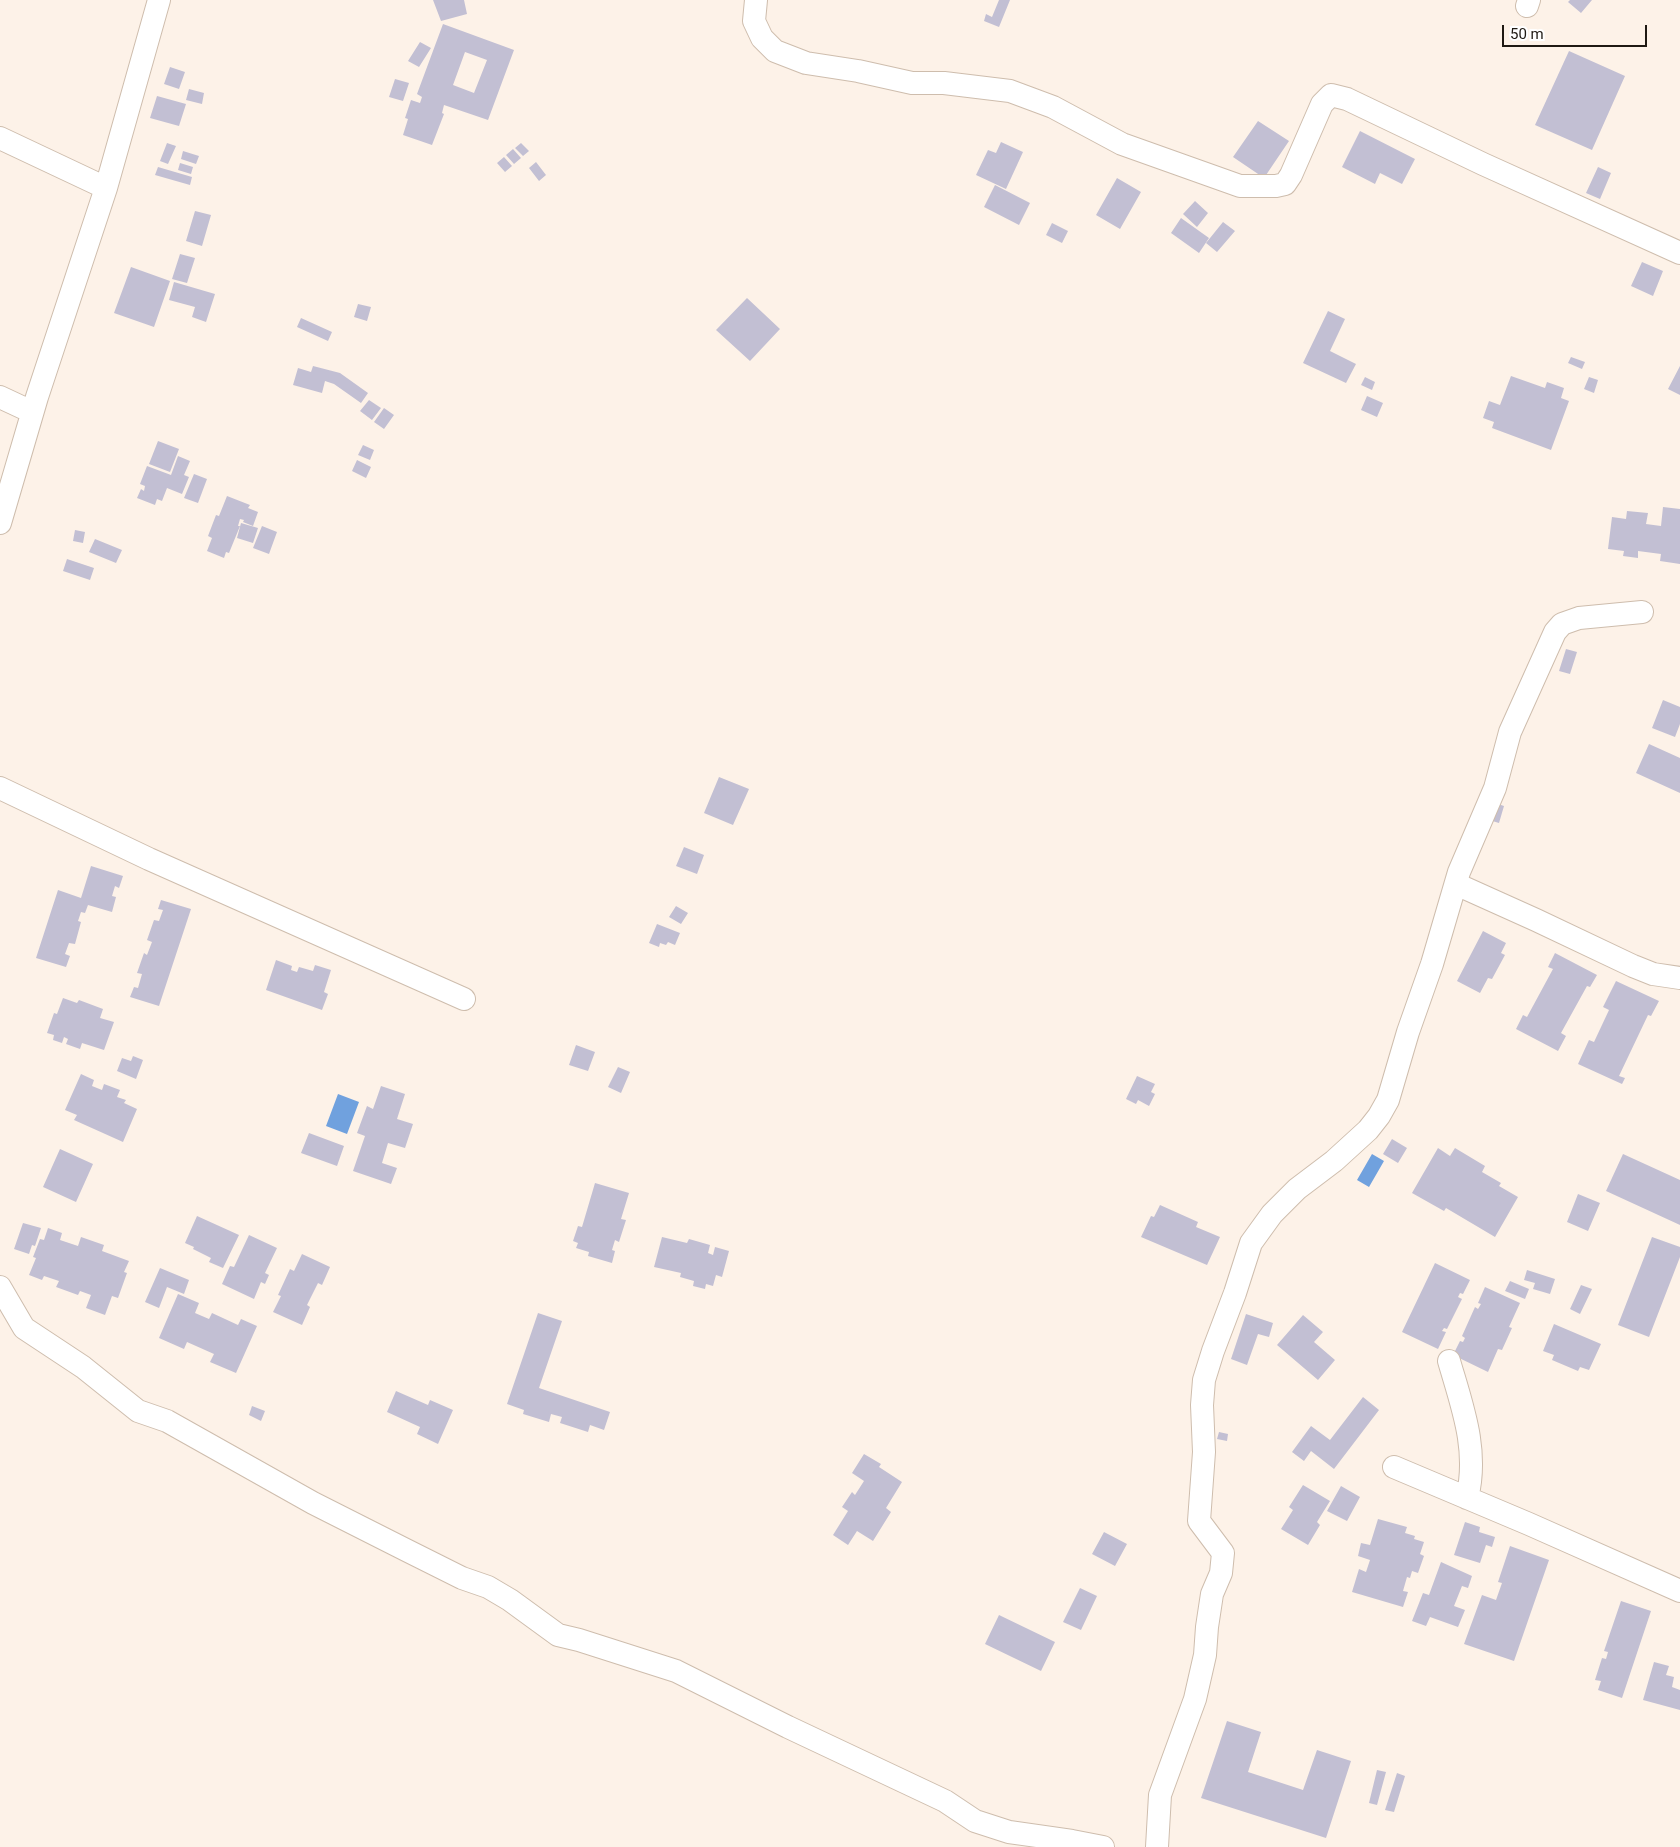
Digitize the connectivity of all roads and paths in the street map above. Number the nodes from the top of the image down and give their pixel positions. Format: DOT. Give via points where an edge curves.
graph roads {
  1 [pos="159,0"];
  2 [pos="756,0"];
  3 [pos="0,138"];
  4 [pos="106,188"];
  5 [pos="1680,253"];
  6 [pos="0,397"];
  7 [pos="32,412"];
  8 [pos="0,523"];
  9 [pos="1642,612"];
  10 [pos="0,788"];
  11 [pos="1456,884"];
  12 [pos="1680,978"];
  13 [pos="464,999"];
  14 [pos="0,1287"];
  15 [pos="1449,1361"];
  16 [pos="1394,1467"];
  17 [pos="1467,1498"];
  18 [pos="1680,1591"];
  19 [pos="1103,1847"];
  20 [pos="1157,1847"];
  1 -- 4 [label="street"];
  2 -- 5 [label="street" via="754,21 762,38 775,51 806,63 912,83 1010,92 1053,107 1122,144 1240,186 1286,184 1322,104 1331,95 1347,98"];
  3 -- 4 [label="street"];
  4 -- 7 [label="street"];
  6 -- 7 [label="street"];
  7 -- 8 [label="street"];
  9 -- 11 [label="street" via="1579,618 1562,624 1555,632 1510,732 1495,788"];
  10 -- 13 [label="street" via="149,859"];
  11 -- 12 [label="street" via="1633,966 1653,974"];
  11 -- 20 [label="street" via="1388,1100 1368,1130 1297,1189 1272,1214 1251,1243 1213,1351 1204,1380 1202,1405 1204,1452 1200,1521 1223,1553 1221,1573 1212,1594 1205,1655 1195,1699 1160,1795"];
  14 -- 19 [label="street" via="24,1328 83,1366 138,1411 167,1421 373,1534 462,1578 488,1587 558,1635 676,1672 945,1801 975,1821 1009,1832"];
  15 -- 17 [label="street" via="1469,1429 1471,1481"];
  16 -- 17 [label="street"];
  17 -- 18 [label="street"];
}
